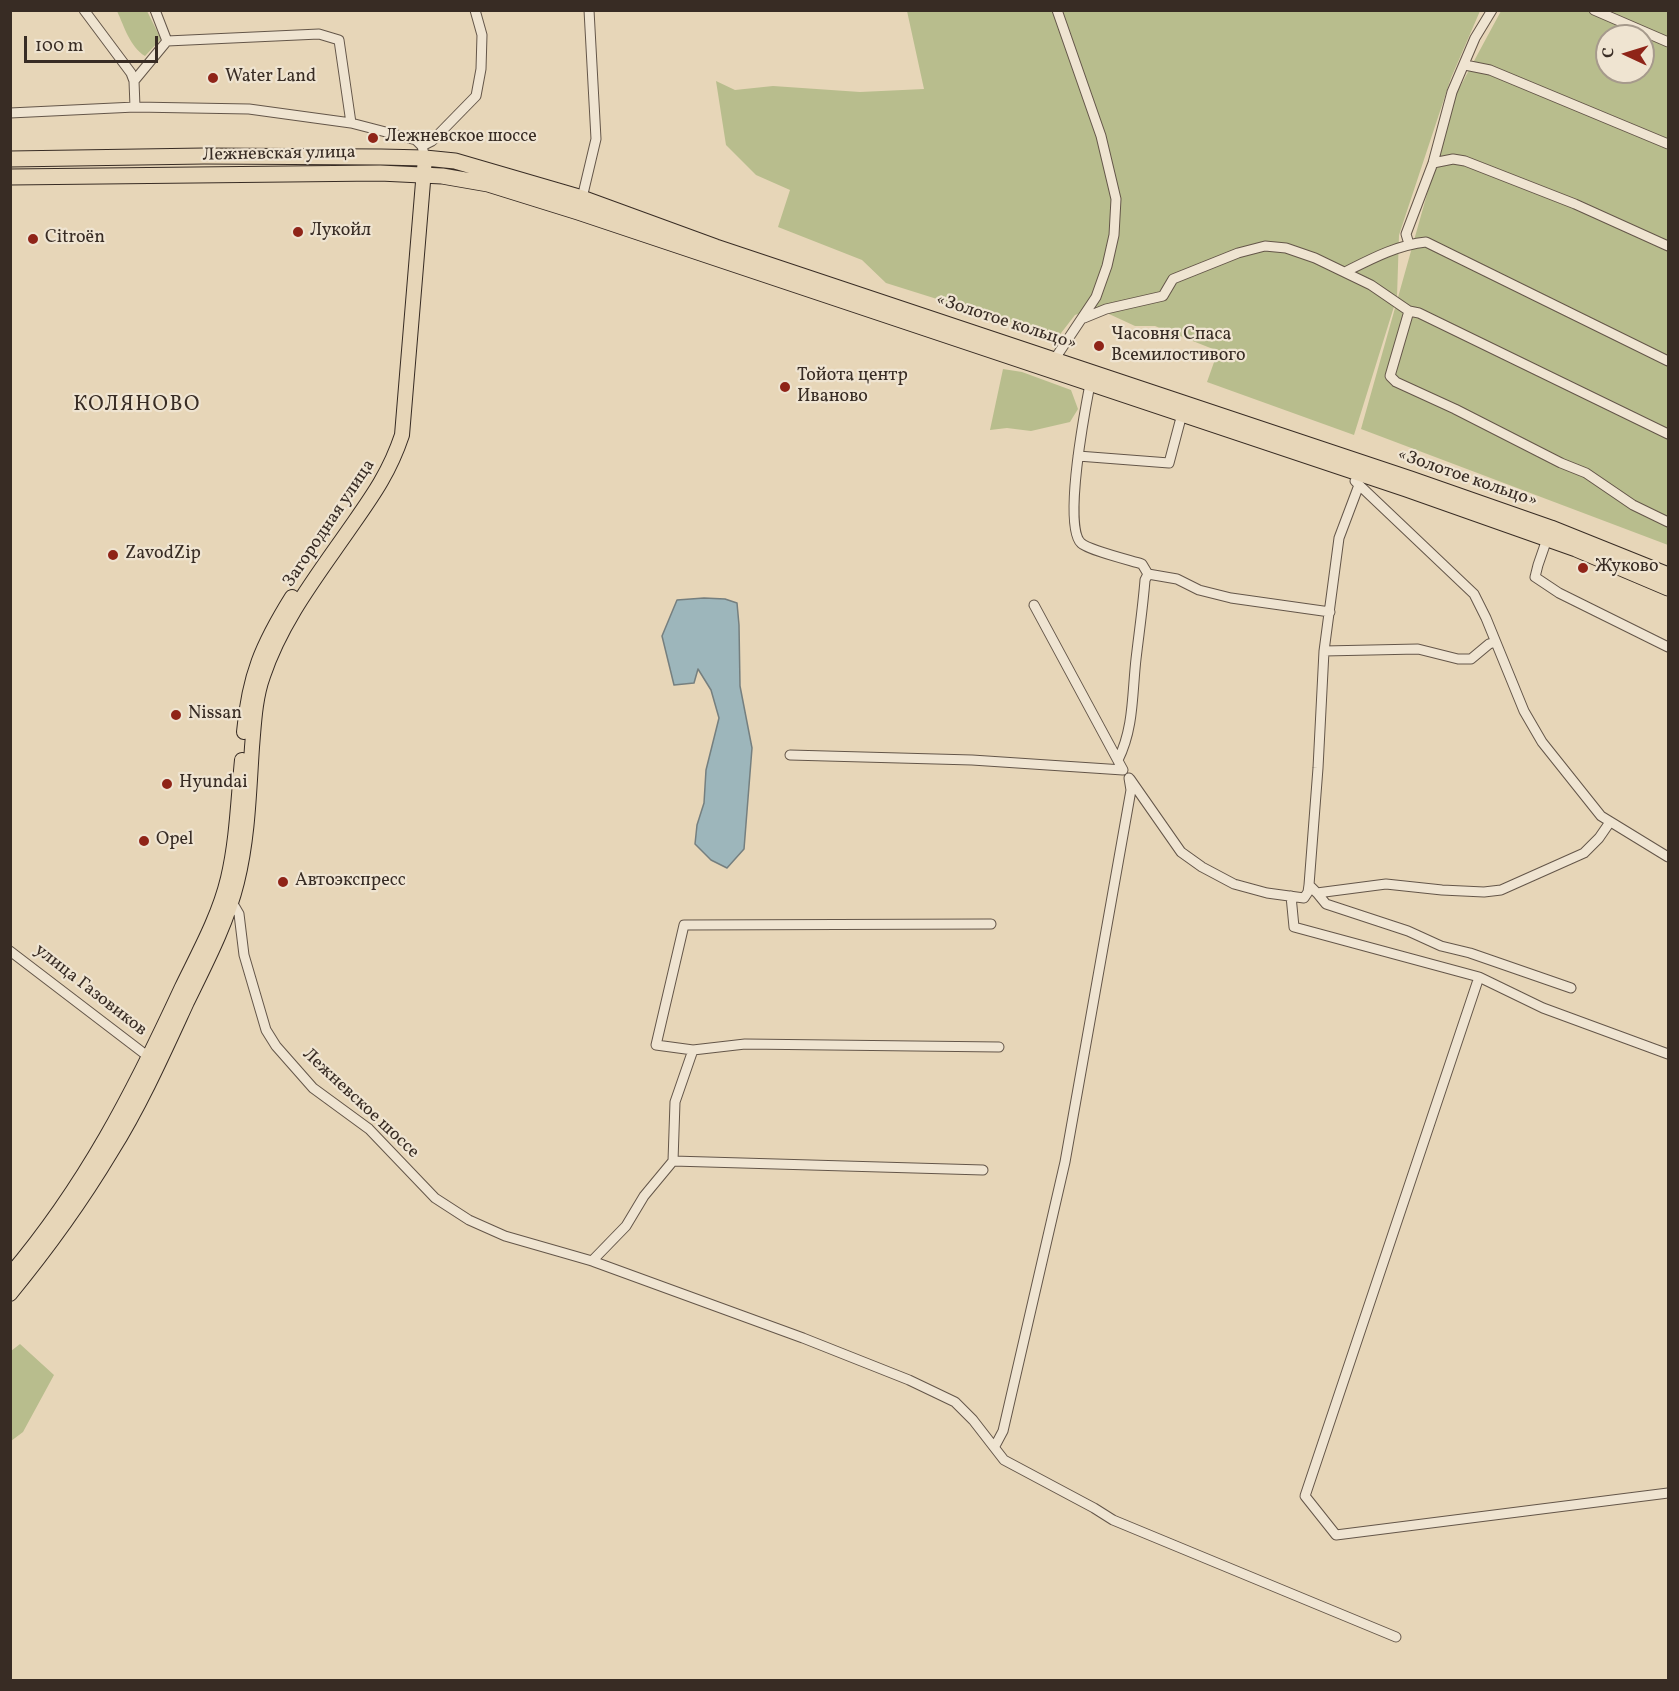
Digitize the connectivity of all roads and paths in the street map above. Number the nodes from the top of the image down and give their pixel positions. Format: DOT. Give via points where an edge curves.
graph roads {
  1 [pos="84,10"];
  2 [pos="154,10"];
  3 [pos="475,10"];
  4 [pos="589,10"];
  5 [pos="1058,10"];
  6 [pos="1492,10"];
  7 [pos="1594,10"];
  8 [pos="167,41"];
  9 [pos="1668,42"];
  10 [pos="1465,65"];
  11 [pos="134,81"];
  12 [pos="135,107"];
  13 [pos="10,114"];
  14 [pos="351,123"];
  15 [pos="1668,144"];
  16 [pos="421,154"];
  17 [pos="10,159"];
  18 [pos="1433,163"];
  19 [pos="419,174"];
  20 [pos="10,177"];
  21 [pos="576,201"];
  22 [pos="1409,244"];
  23 [pos="1668,246"];
  24 [pos="1345,272"];
  25 [pos="1409,311"];
  26 [pos="1084,318"];
  27 [pos="1054,360"];
  28 [pos="1668,361"];
  29 [pos="1090,384"];
  30 [pos="1182,414"];
  31 [pos="1668,434"];
  32 [pos="1078,456"];
  33 [pos="1340,461"];
  34 [pos="1359,484"];
  35 [pos="1668,522"];
  36 [pos="1547,539"];
  37 [pos="1148,574"];
  38 [pos="1668,575"];
  39 [pos="1668,588"];
  40 [pos="1034,605"];
  41 [pos="1330,612"];
  42 [pos="1495,642"];
  43 [pos="1668,647"];
  44 [pos="1324,651"];
  45 [pos="790,755"];
  46 [pos="1118,760"];
  47 [pos="1126,774"];
  48 [pos="1610,822"];
  49 [pos="1668,857"];
  50 [pos="1309,885"];
  51 [pos="1317,893"];
  52 [pos="1291,896"];
  53 [pos="227,900"];
  54 [pos="991,924"];
  55 [pos="10,951"];
  56 [pos="1479,977"];
  57 [pos="1571,988"];
  58 [pos="999,1047"];
  59 [pos="693,1050"];
  60 [pos="1668,1054"];
  61 [pos="150,1058"];
  62 [pos="673,1161"];
  63 [pos="983,1170"];
  64 [pos="592,1261"];
  65 [pos="10,1275"];
  66 [pos="10,1294"];
  67 [pos="995,1446"];
  68 [pos="1668,1493"];
  69 [pos="1396,1637"];
  1 -- 11 [label="street"];
  2 -- 8 [label="street"];
  3 -- 16 [label="street" via="482,35 476,96"];
  4 -- 21 [label="street" via="596,139"];
  5 -- 26 [label="street" via="1101,136 1116,199 1107,266"];
  6 -- 10 [label="street"];
  7 -- 9 [label="street"];
  8 -- 11 [label="street"];
  8 -- 14 [label="street" via="319,34 339,40"];
  10 -- 15 [label="street" via="1490,70"];
  10 -- 18 [label="street" via="1452,92"];
  11 -- 12 [label="street"];
  12 -- 13 [label="street"];
  12 -- 14 [label="street" via="249,110"];
  14 -- 16 [label="street" via="416,140"];
  16 -- 17 [label="highway, Лежневская улица"];
  16 -- 19 [label="main road, Загородная улица"];
  16 -- 21 [label="highway, Лежневская улица" via="455,161"];
  18 -- 22 [label="street" via="1406,234"];
  18 -- 23 [label="street" via="1465,161"];
  19 -- 20 [label="highway, Лежневская улица"];
  19 -- 21 [label="highway, Лежневская улица"];
  19 -- 53 [label="main road, Загородная улица" via="391,447 385,462 304,577 264,646 250,685"];
  21 -- 27 [label="highway, «Золотое кольцо»"];
  21 -- 29 [label="highway, «Золотое кольцо»"];
  22 -- 24 [label="street"];
  22 -- 28 [label="street" via="1426,242 1447,251"];
  24 -- 25 [label="street"];
  24 -- 26 [label="street" via="1286,248 1265,246 1173,279 1163,296"];
  25 -- 31 [label="street" via="1419,312"];
  25 -- 35 [label="street" via="1390,376 1396,382 1586,473 1632,505"];
  26 -- 27 [label="street"];
  27 -- 33 [label="highway, «Золотое кольцо»"];
  29 -- 30 [label="highway, «Золотое кольцо»"];
  29 -- 32 [label="street"];
  30 -- 32 [label="street" via="1169,463"];
  30 -- 33 [label="highway, «Золотое кольцо»"];
  32 -- 37 [label="street" via="1075,534 1082,544 1142,564"];
  33 -- 34 [label="street"];
  33 -- 36 [label="highway, «Золотое кольцо»"];
  33 -- 38 [label="highway, «Золотое кольцо»" via="1551,528"];
  34 -- 41 [label="street" via="1339,538"];
  34 -- 42 [label="street" via="1474,594"];
  36 -- 39 [label="highway, «Золотое кольцо»"];
  36 -- 43 [label="street" via="1536,577 1559,593"];
  37 -- 41 [label="street" via="1178,579 1199,590 1231,598"];
  37 -- 46 [label="street" via="1131,724"];
  40 -- 46 [label="street"];
  41 -- 44 [label="street"];
  42 -- 44 [label="street" via="1471,659 1418,650"];
  42 -- 48 [label="street" via="1524,711 1542,741 1601,816"];
  44 -- 50 [label="street"];
  45 -- 47 [label="street" via="972,760"];
  46 -- 47 [label="street"];
  47 -- 52 [label="street" via="1181,852 1227,881"];
  47 -- 67 [label="street" via="1131,790 1065,1162 1004,1431"];
  48 -- 49 [label="street"];
  48 -- 51 [label="street" via="1584,853 1501,890 1442,890 1386,884"];
  50 -- 51 [label="street"];
  50 -- 52 [label="street" via="1304,898"];
  51 -- 57 [label="street" via="1326,904"];
  52 -- 56 [label="street" via="1294,927"];
  53 -- 61 [label="main road"];
  53 -- 64 [label="street, Лежневское шоссе" via="239,914 244,955 266,1030 313,1088 369,1129 435,1198 469,1220 505,1236"];
  53 -- 66 [label="main road" via="162,1057 112,1152"];
  54 -- 59 [label="street" via="684,925 656,1045"];
  55 -- 61 [label="street, улица Газовиков"];
  56 -- 60 [label="street" via="1542,1008"];
  56 -- 68 [label="street" via="1305,1496 1336,1535"];
  58 -- 59 [label="street" via="745,1044"];
  59 -- 62 [label="street" via="675,1102"];
  61 -- 65 [label="main road" via="87,1172"];
  62 -- 63 [label="street"];
  62 -- 64 [label="street" via="626,1226"];
  64 -- 67 [label="street, Лежневское шоссе" via="909,1380 955,1402"];
  67 -- 69 [label="street, Лежневское шоссе" via="1004,1460 1113,1520"];
}
